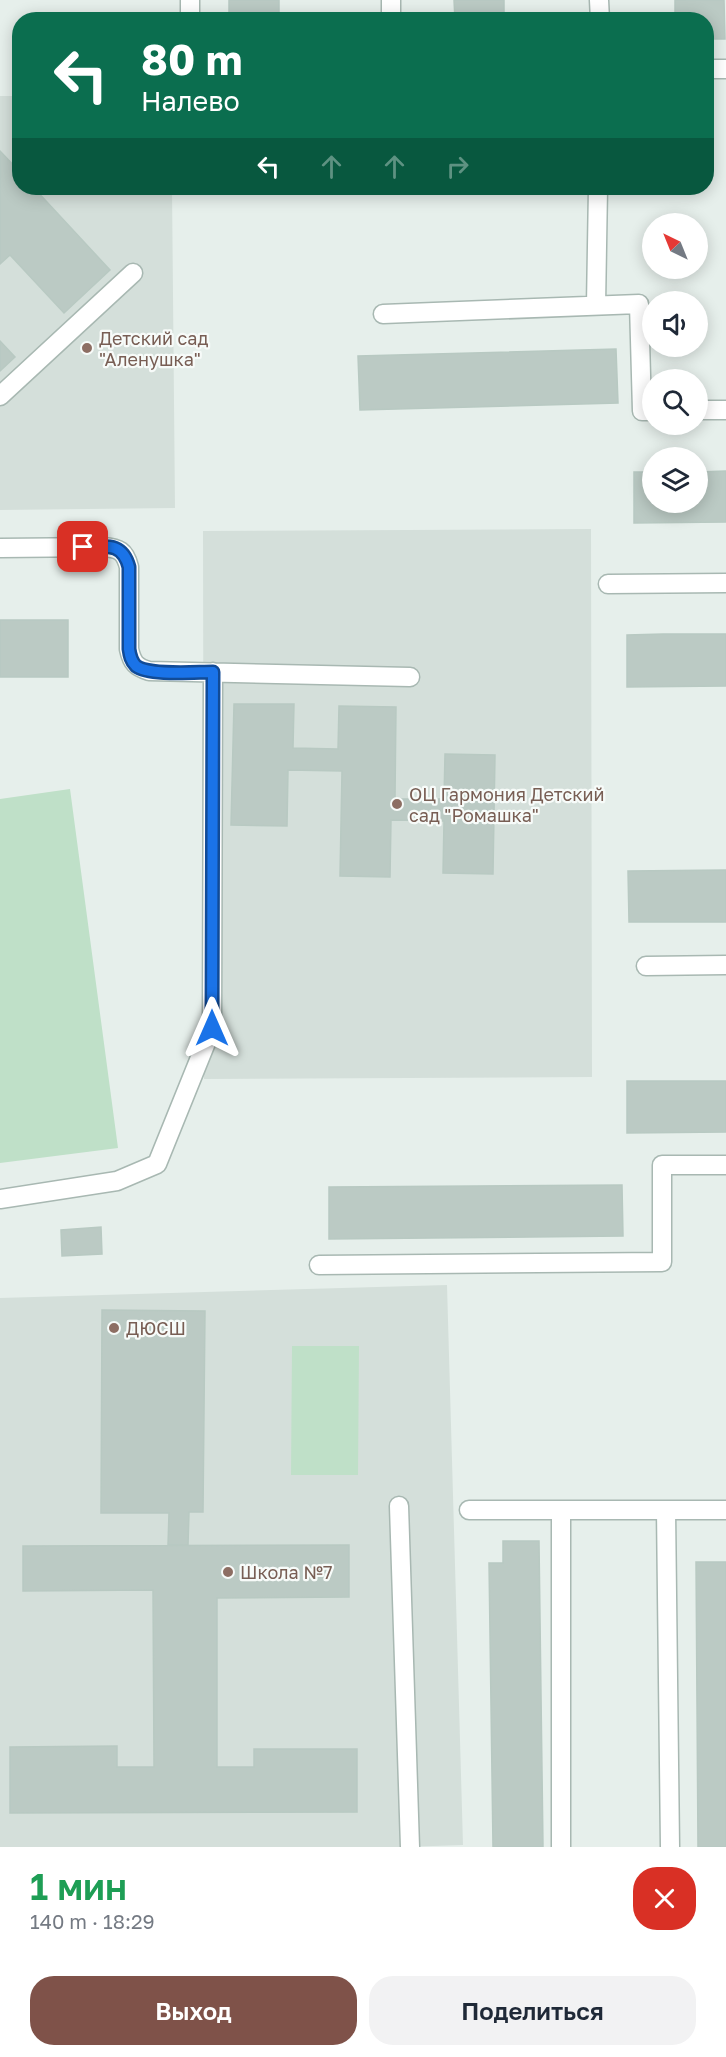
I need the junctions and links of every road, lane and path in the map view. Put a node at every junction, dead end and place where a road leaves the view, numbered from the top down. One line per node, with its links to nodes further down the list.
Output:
1 (598, 195): 3 (lane)
2 (133, 273): 5 (lane)
3 (596, 306): 4 (lane); 8 (lane)
4 (383, 314)
5 (0, 396)
6 (708, 410): 7 (lane)
7 (726, 410)
8 (642, 411)
9 (0, 548): 12 (lane)
10 (726, 583): 11 (lane)
11 (608, 584)
12 (213, 672): 13 (lane); 17 (lane)
13 (410, 677)
14 (726, 965): 15 (lane)
15 (646, 966)
16 (726, 1165): 18 (lane)
17 (0, 1199)
18 (319, 1264)
19 (399, 1506): 24 (lane)
20 (469, 1510): 21 (lane)
21 (561, 1510): 22 (lane); 25 (lane)
22 (666, 1510): 23 (lane); 26 (lane)
23 (726, 1510)
24 (410, 1847)
25 (561, 1847)
26 (670, 1847)

